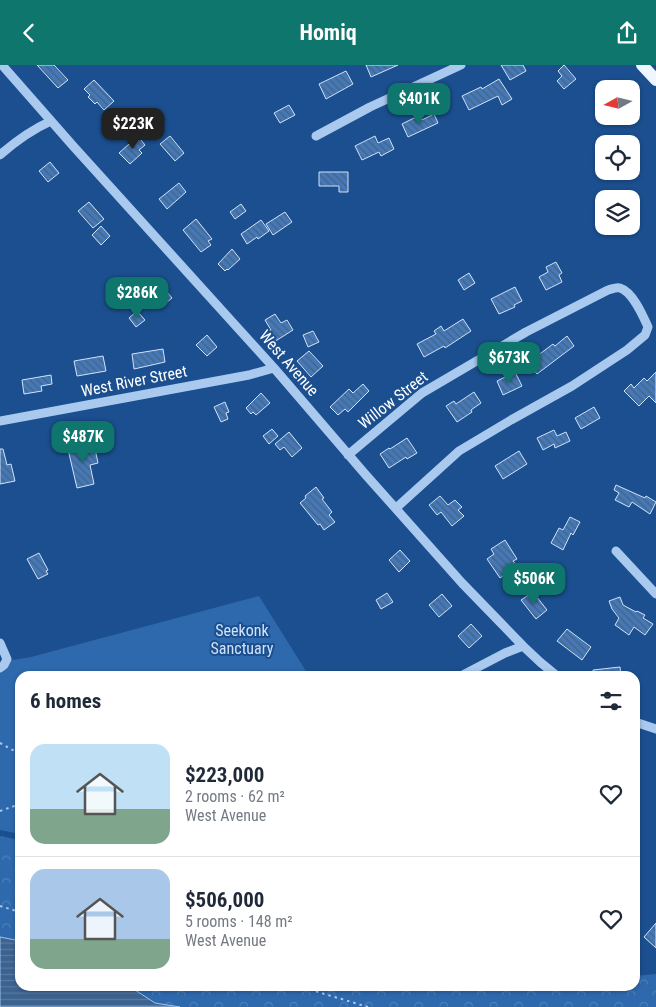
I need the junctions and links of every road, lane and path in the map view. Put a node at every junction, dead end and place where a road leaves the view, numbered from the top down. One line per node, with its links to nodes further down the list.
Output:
1 (2, 65): 5 (street, West Avenue)
2 (461, 65): 6 (street)
3 (642, 65): 4 (main road)
4 (656, 80)
5 (51, 121): 7 (street); 8 (street, West Avenue)
6 (316, 136)
7 (0, 155)
8 (274, 368): 9 (street, West River Street); 10 (street, West Avenue)
9 (0, 421)
10 (348, 455): 11 (street, West Avenue); 11 (street, Willow Street)
11 (396, 508): 15 (street, West Avenue)
12 (616, 551): 13 (street)
13 (656, 594)
14 (0, 643): 16 (street)
15 (523, 646): 17 (street); 18 (street, West Avenue)
16 (0, 667)
17 (471, 671)
18 (551, 671)
19 (640, 724): 20 (street)
20 (656, 729)
21 (0, 743): 22 (path)
22 (15, 751)
23 (15, 806): 24 (path)
24 (0, 811)
25 (0, 907): 26 (path)
26 (15, 911)
27 (316, 991): 28 (path)
28 (368, 1007)

